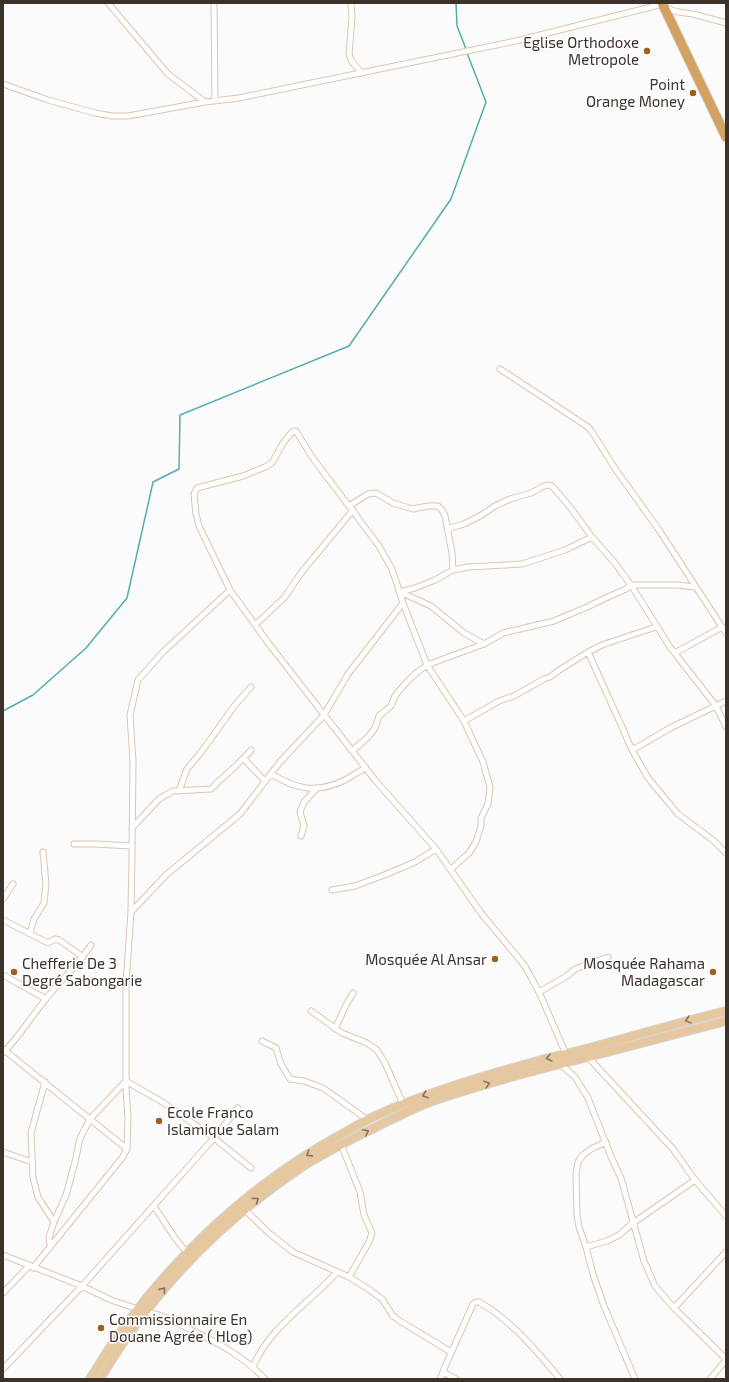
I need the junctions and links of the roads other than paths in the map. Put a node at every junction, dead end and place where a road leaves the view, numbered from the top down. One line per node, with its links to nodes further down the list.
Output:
1 (108, 3): 9 (street)
2 (214, 3): 8 (street)
3 (351, 3): 6 (street)
4 (663, 5): 5 (street); 6 (street); 10 (highway)
5 (726, 23)
6 (362, 73): 8 (street)
7 (3, 84): 9 (street)
8 (215, 101): 9 (street)
9 (206, 102)
10 (723, 122): 11 (highway)
11 (726, 137)
12 (500, 369): 19 (street)
13 (349, 506): 14 (street); 15 (street); 20 (street)
14 (353, 510): 21 (street); 23 (street)
15 (447, 529): 16 (street); 17 (street)
16 (592, 537): 17 (street); 18 (street)
17 (453, 570): 21 (street)
18 (631, 585): 19 (street); 24 (street); 27 (street)
19 (695, 587): 25 (street)
20 (230, 590): 23 (street); 46 (street)
21 (399, 592): 22 (street); 27 (street)
22 (403, 603): 30 (street); 34 (street)
23 (255, 625): 34 (street)
24 (656, 627): 28 (street); 29 (street)
25 (722, 627): 26 (street); 29 (street)
26 (726, 633)
27 (484, 644): 30 (street)
28 (588, 652): 35 (street); 37 (street)
29 (675, 653): 33 (street)
30 (427, 665): 35 (street); 39 (street)
31 (251, 687): 45 (street)
32 (726, 701): 33 (street)
33 (716, 706): 36 (street); 37 (street)
34 (324, 714): 39 (street); 42 (street)
35 (464, 721): 53 (street)
36 (726, 727)
37 (630, 748): 52 (street)
38 (251, 750): 40 (street)
39 (352, 751): 41 (street)
40 (244, 759): 43 (street); 45 (street)
41 (366, 768): 44 (street); 50 (street)
42 (271, 774): 43 (street); 44 (street)
43 (265, 781): 57 (street)
44 (317, 788): 47 (street)
45 (179, 791): 46 (street)
46 (132, 828): 49 (street)
47 (301, 836)
48 (74, 844): 49 (street)
49 (132, 846): 57 (street)
50 (436, 849): 53 (street); 55 (street)
51 (43, 852): 59 (street)
52 (726, 853)
53 (451, 869): 64 (street)
54 (13, 884): 56 (street)
55 (332, 890)
56 (3, 900)
57 (131, 912): 77 (street)
58 (3, 920): 59 (street)
59 (30, 934): 61 (street)
60 (91, 945): 61 (street)
61 (83, 957): 66 (street)
62 (608, 957): 64 (street)
63 (3, 975): 66 (street)
64 (539, 992): 74 (street)
65 (353, 993): 70 (street)
66 (46, 998): 73 (street)
67 (311, 1011): 70 (street)
68 (726, 1011): 72 (main road, one-way to 72)
69 (726, 1021): 75 (main road)
70 (335, 1029): 79 (street)
71 (262, 1041): 82 (street)
72 (582, 1050): 74 (main road); 75 (street)
73 (4, 1051): 78 (street)
74 (566, 1054): 79 (main road, one-way to 79)
75 (588, 1057): 76 (main road); 90 (street)
76 (560, 1064): 84 (street); 85 (main road, one-way to 76)
77 (126, 1081): 81 (street); 83 (street); 86 (street)
78 (44, 1082): 81 (street); 88 (street)
79 (404, 1104): 82 (main road)
80 (238, 1108): 83 (street)
81 (90, 1119): 86 (street); 94 (street)
82 (368, 1120): 99 (main road, one-way to 99)
83 (214, 1138): 89 (street); 91 (street)
84 (606, 1142): 95 (street); 97 (street)
85 (341, 1144): 92 (main road, one-way to 85); 103 (street)
86 (127, 1149): 96 (street)
87 (3, 1152): 88 (street)
88 (32, 1162): 94 (street)
89 (251, 1168)
90 (695, 1180): 93 (street); 95 (street)
91 (154, 1206): 99 (street); 104 (street)
92 (244, 1209): 102 (street); 107 (main road, one-way to 92)
93 (726, 1216)
94 (54, 1222): 96 (street)
95 (633, 1223): 97 (street); 106 (street)
96 (50, 1245): 101 (street)
97 (586, 1247): 119 (street)
98 (726, 1252): 106 (street)
99 (187, 1253): 107 (main road)
100 (3, 1255): 101 (street)
101 (31, 1267): 104 (street); 105 (street)
102 (337, 1272): 103 (street); 110 (street)
103 (348, 1277): 108 (street)
104 (82, 1286): 107 (street); 111 (street)
105 (3, 1293)
106 (674, 1308): 109 (street)
107 (142, 1310): 110 (street); 113 (main road); 114 (main road)
108 (450, 1352): 112 (street); 118 (street)
109 (726, 1360): 120 (street)
110 (253, 1366): 115 (street)
111 (3, 1369)
112 (443, 1372): 116 (street); 117 (street)
113 (90, 1379)
114 (100, 1379)
115 (265, 1379)
116 (440, 1379)
117 (456, 1379)
118 (560, 1379)
119 (636, 1379)
120 (710, 1379)

